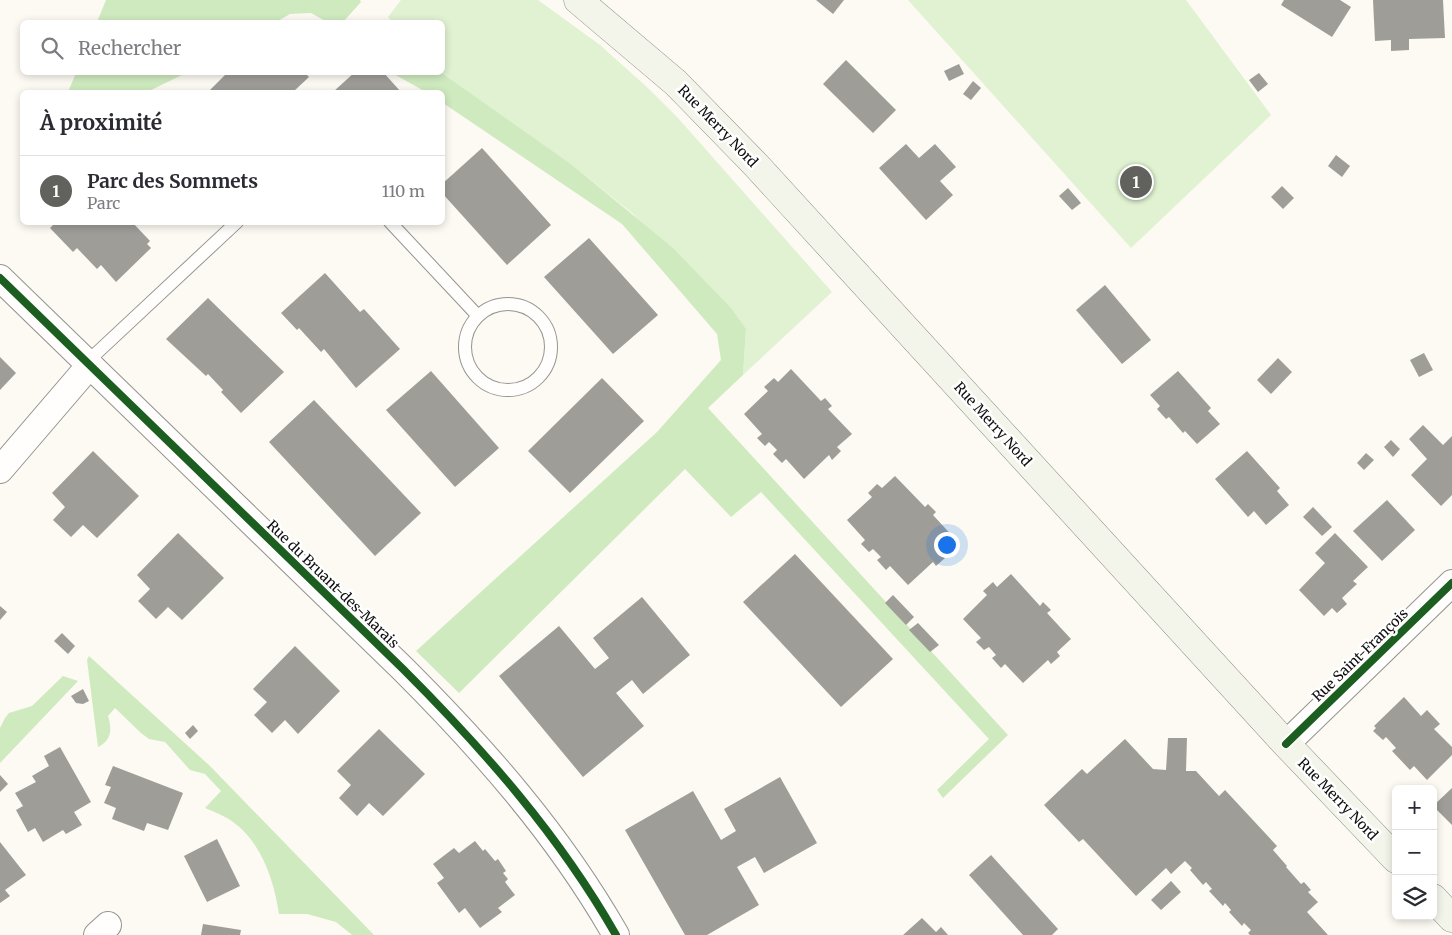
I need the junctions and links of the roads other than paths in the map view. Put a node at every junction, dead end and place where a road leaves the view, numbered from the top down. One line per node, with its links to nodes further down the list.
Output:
1 (579, 0): 9 (main road, Rue Merry Nord)
2 (234, 225): 6 (lane)
3 (393, 225): 5 (lane)
4 (0, 278): 6 (street, Rue du Bruant-des-Marais)
5 (478, 316): 5 (lane)
6 (88, 364): 7 (street); 13 (street, Rue du Bruant-des-Marais)
7 (0, 470)
8 (1452, 583): 9 (street, Rue Saint-François)
9 (1286, 744): 10 (main road, Rue Merry Nord)
10 (1392, 855)
11 (1437, 902): 12 (main road)
12 (1452, 918)
13 (616, 935)

